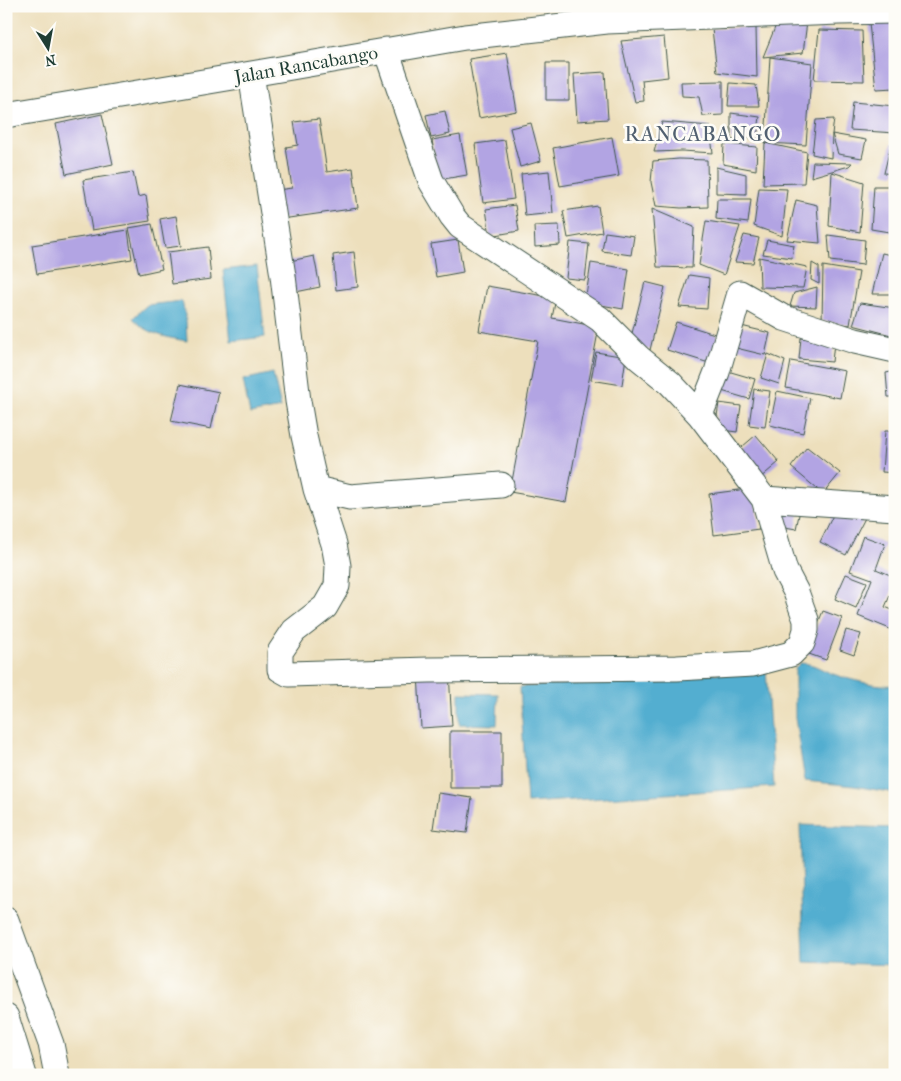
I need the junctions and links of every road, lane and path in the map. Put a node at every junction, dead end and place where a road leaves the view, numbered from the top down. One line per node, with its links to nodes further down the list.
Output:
1 (895, 11): 2 (street, Jalan Rancabango)
2 (605, 14): 3 (street, Jalan Rancabango)
3 (386, 50): 4 (street, Jalan Rancabango); 7 (street)
4 (251, 74): 5 (street, Jalan Rancabango); 9 (street)
5 (6, 115)
6 (895, 350): 7 (street)
7 (700, 415): 10 (street)
8 (501, 485): 9 (street)
9 (316, 488): 10 (street)
10 (764, 499): 11 (street)
11 (895, 508)
12 (6, 920): 15 (street)
13 (6, 1017): 14 (street)
14 (24, 1075)
15 (57, 1075)

